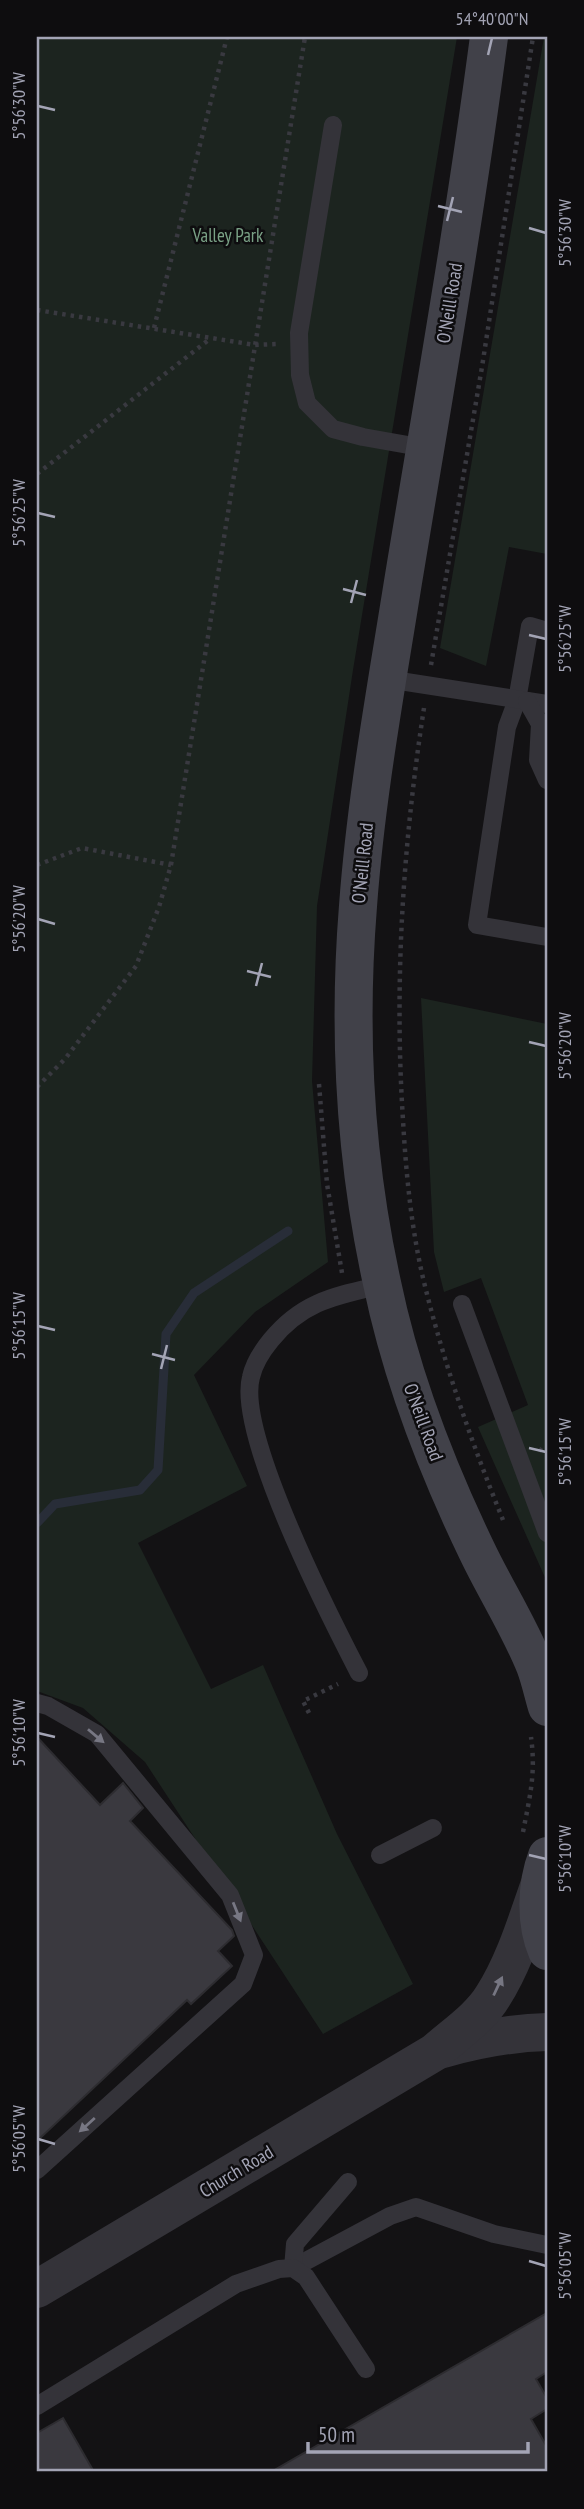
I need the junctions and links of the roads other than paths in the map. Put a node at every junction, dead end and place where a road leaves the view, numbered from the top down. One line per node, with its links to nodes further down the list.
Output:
1 (489, 37): 3 (main road, O'Neill Road)
2 (333, 125): 3 (lane)
3 (425, 448): 5 (main road, O'Neill Road)
4 (547, 631): 6 (lane)
5 (387, 678): 6 (lane); 10 (main road, O'Neill Road)
6 (522, 700): 7 (lane); 8 (lane); 9 (lane)
7 (547, 705)
8 (547, 780)
9 (547, 937)
10 (382, 1285): 13 (lane); 14 (main road, O'Neill Road)
11 (462, 1304): 12 (lane)
12 (547, 1533)
13 (359, 1673)
14 (541, 1673): 16 (main road, O'Neill Road)
15 (37, 1703): 23 (lane, one-way to 23)
16 (547, 1707)
17 (433, 1828): 18 (lane)
18 (380, 1855)
19 (545, 1861): 20 (main road); 22 (street, Church Road, one-way to 19)
20 (547, 1951)
21 (547, 2032): 22 (street, Church Road)
22 (435, 2052): 27 (street, Church Road)
23 (37, 2170)
24 (348, 2182): 26 (lane)
25 (547, 2245): 26 (lane)
26 (293, 2268): 28 (lane); 29 (lane)
27 (37, 2289)
28 (366, 2369)
29 (37, 2406)

